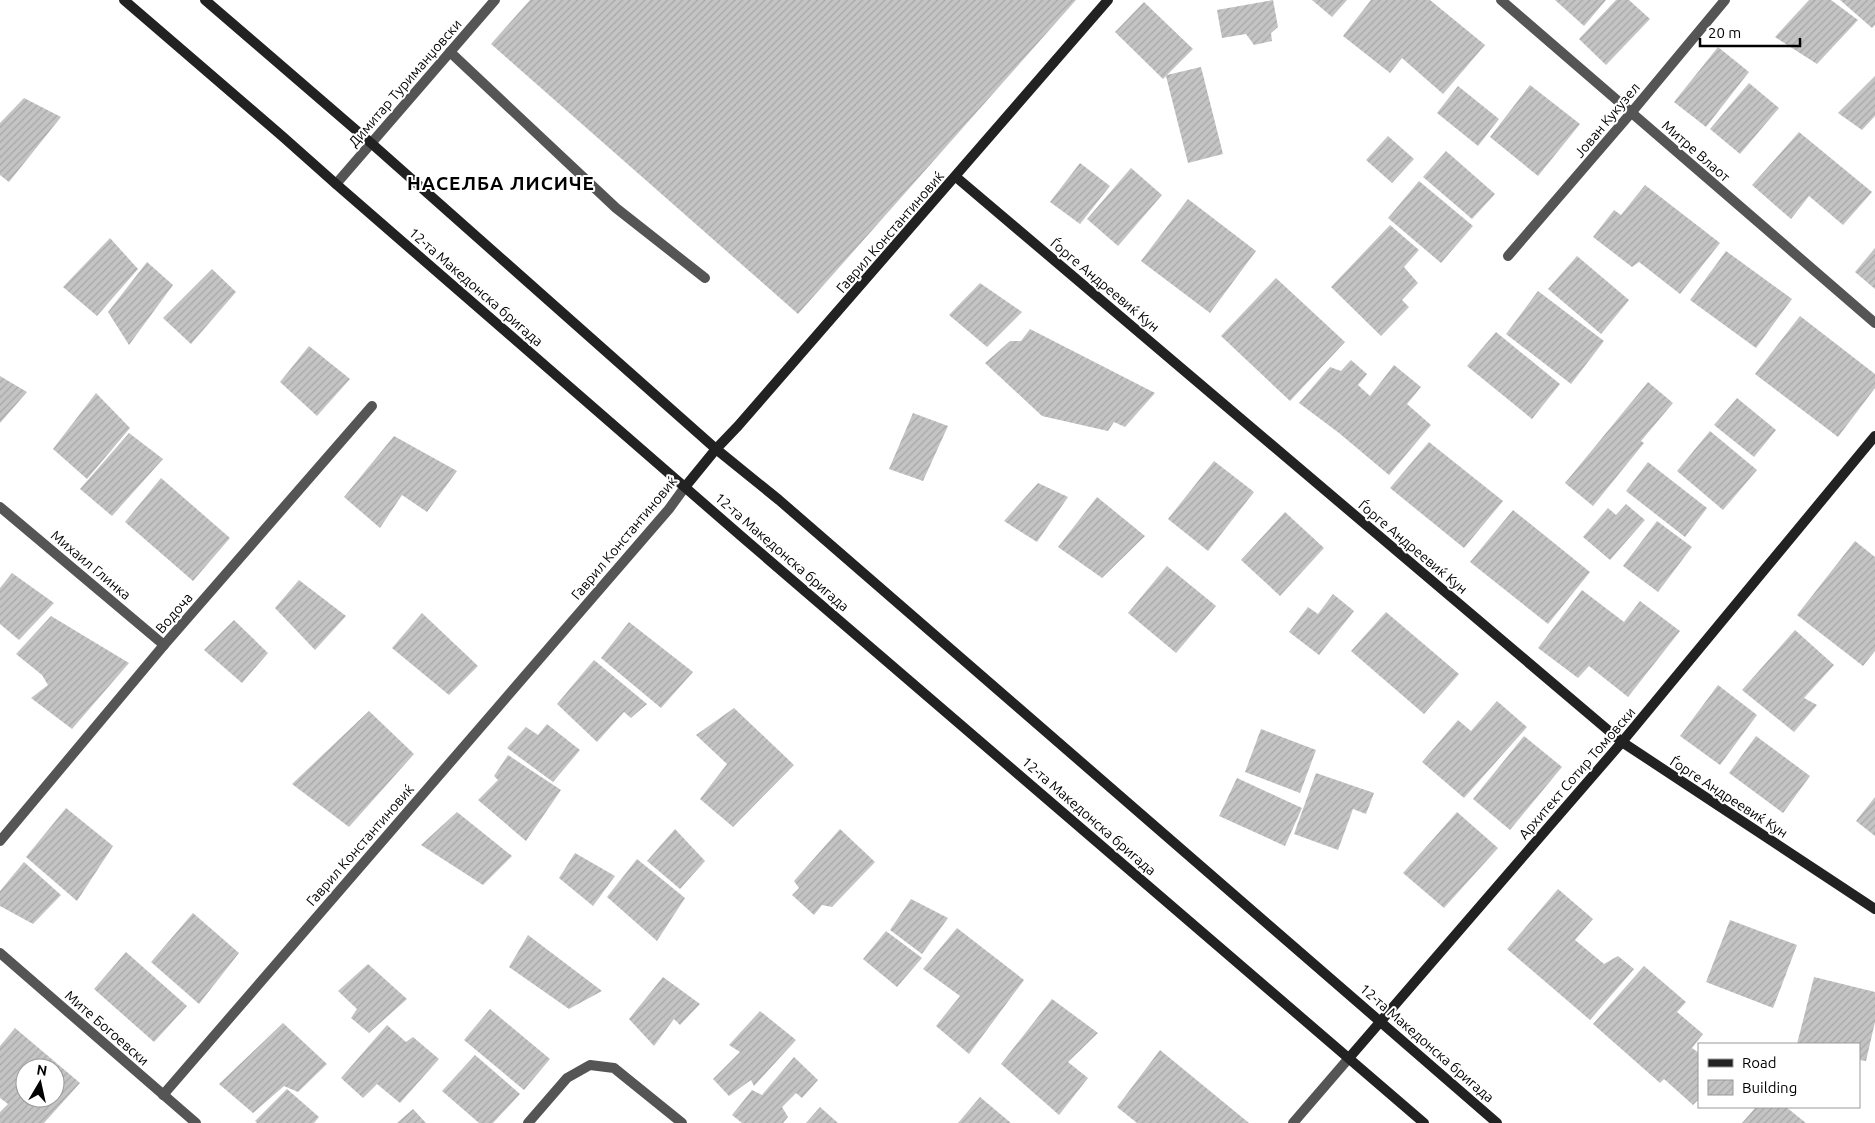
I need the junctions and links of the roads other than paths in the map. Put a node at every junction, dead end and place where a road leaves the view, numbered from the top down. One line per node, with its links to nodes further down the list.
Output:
1 (124, 0): 11 (street, 12-та Македонска бригада)
2 (206, 0): 9 (street, 12-та Македонска бригада)
3 (495, 0): 7 (street, Димитар Туриманџовски)
4 (1108, 0): 10 (street, Гаврил Константиновиќ)
5 (1501, 0): 8 (street, Митре Влаот)
6 (1725, 0): 8 (street, Јован Кукузел)
7 (450, 52): 9 (street, Димитар Туриманџовски); 13 (street)
8 (1631, 113): 12 (street, Јован Кукузел); 14 (street, Митре Влаот)
9 (371, 144): 11 (street, Димитар Туриманџовски); 17 (street, 12-та Македонска бригада)
10 (956, 177): 17 (street, Гаврил Константиновиќ); 21 (street, Ѓорге Андреевиќ Кун)
11 (336, 184): 18 (street, 12-та Македонска бригада)
12 (1508, 256)
13 (705, 278)
14 (1875, 322)
15 (372, 406): 20 (street, Водоча)
16 (1875, 436): 21 (street, Архитект Сотир Томовски)
17 (716, 449): 18 (street, Гаврил Константиновиќ); 25 (street, 12-та Македонска бригада)
18 (685, 487): 26 (street, 12-та Македонска бригада); 27 (street, Гаврил Константиновиќ)
19 (0, 507): 20 (street, Михаил Глинка)
20 (164, 645): 22 (street, Водоча)
21 (1622, 742): 23 (street, Ѓорге Андреевиќ Кун); 25 (street, Архитект Сотир Томовски)
22 (0, 841)
23 (1875, 909)
24 (0, 953): 27 (street, Мите Богоевски)
25 (1381, 1021): 26 (street, Архитект Сотир Томовски); 33 (street, 12-та Македонска бригада)
26 (1349, 1058): 31 (street, Архитект Сотир Томовски); 32 (street, 12-та Македонска бригада)
27 (162, 1095): 28 (street, Мите Богоевски)
28 (196, 1123)
29 (528, 1123): 30 (street)
30 (682, 1123)
31 (1293, 1123)
32 (1424, 1123)
33 (1497, 1123)

